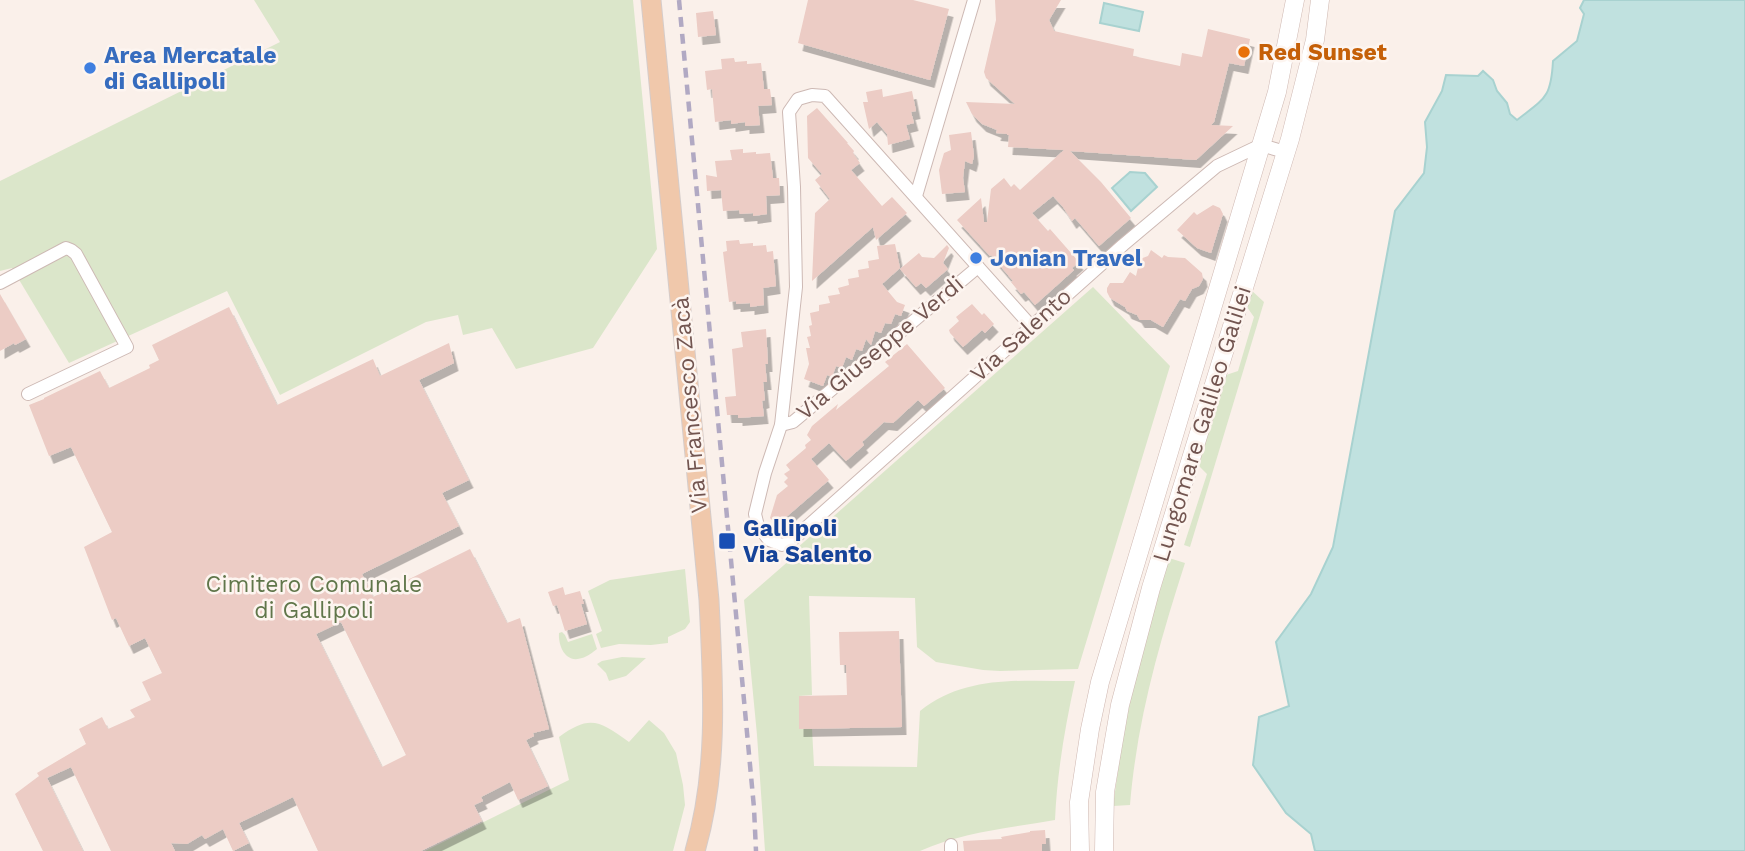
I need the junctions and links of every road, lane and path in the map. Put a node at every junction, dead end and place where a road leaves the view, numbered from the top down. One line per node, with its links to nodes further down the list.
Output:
1 (651, 0): 13 (main road, Via Francesco Zacà)
2 (1295, 0): 5 (main road, Lungomare Galileo Galilei)
3 (1320, 0): 6 (main road, Lungomare Galileo Galilei)
4 (971, 1): 7 (street)
5 (1261, 145): 6 (street); 10 (street, Via Salento); 14 (main road, Lungomare Galileo Galilei)
6 (1285, 152): 15 (main road, Lungomare Galileo Galilei)
7 (916, 196): 8 (street); 12 (street)
8 (978, 267): 10 (street); 12 (street, Via Giuseppe Verdi)
9 (0, 283): 11 (street)
10 (1031, 326): 12 (street, Via Salento)
11 (28, 394)
12 (780, 425)
13 (695, 851)
14 (1080, 851)
15 (1104, 851)

